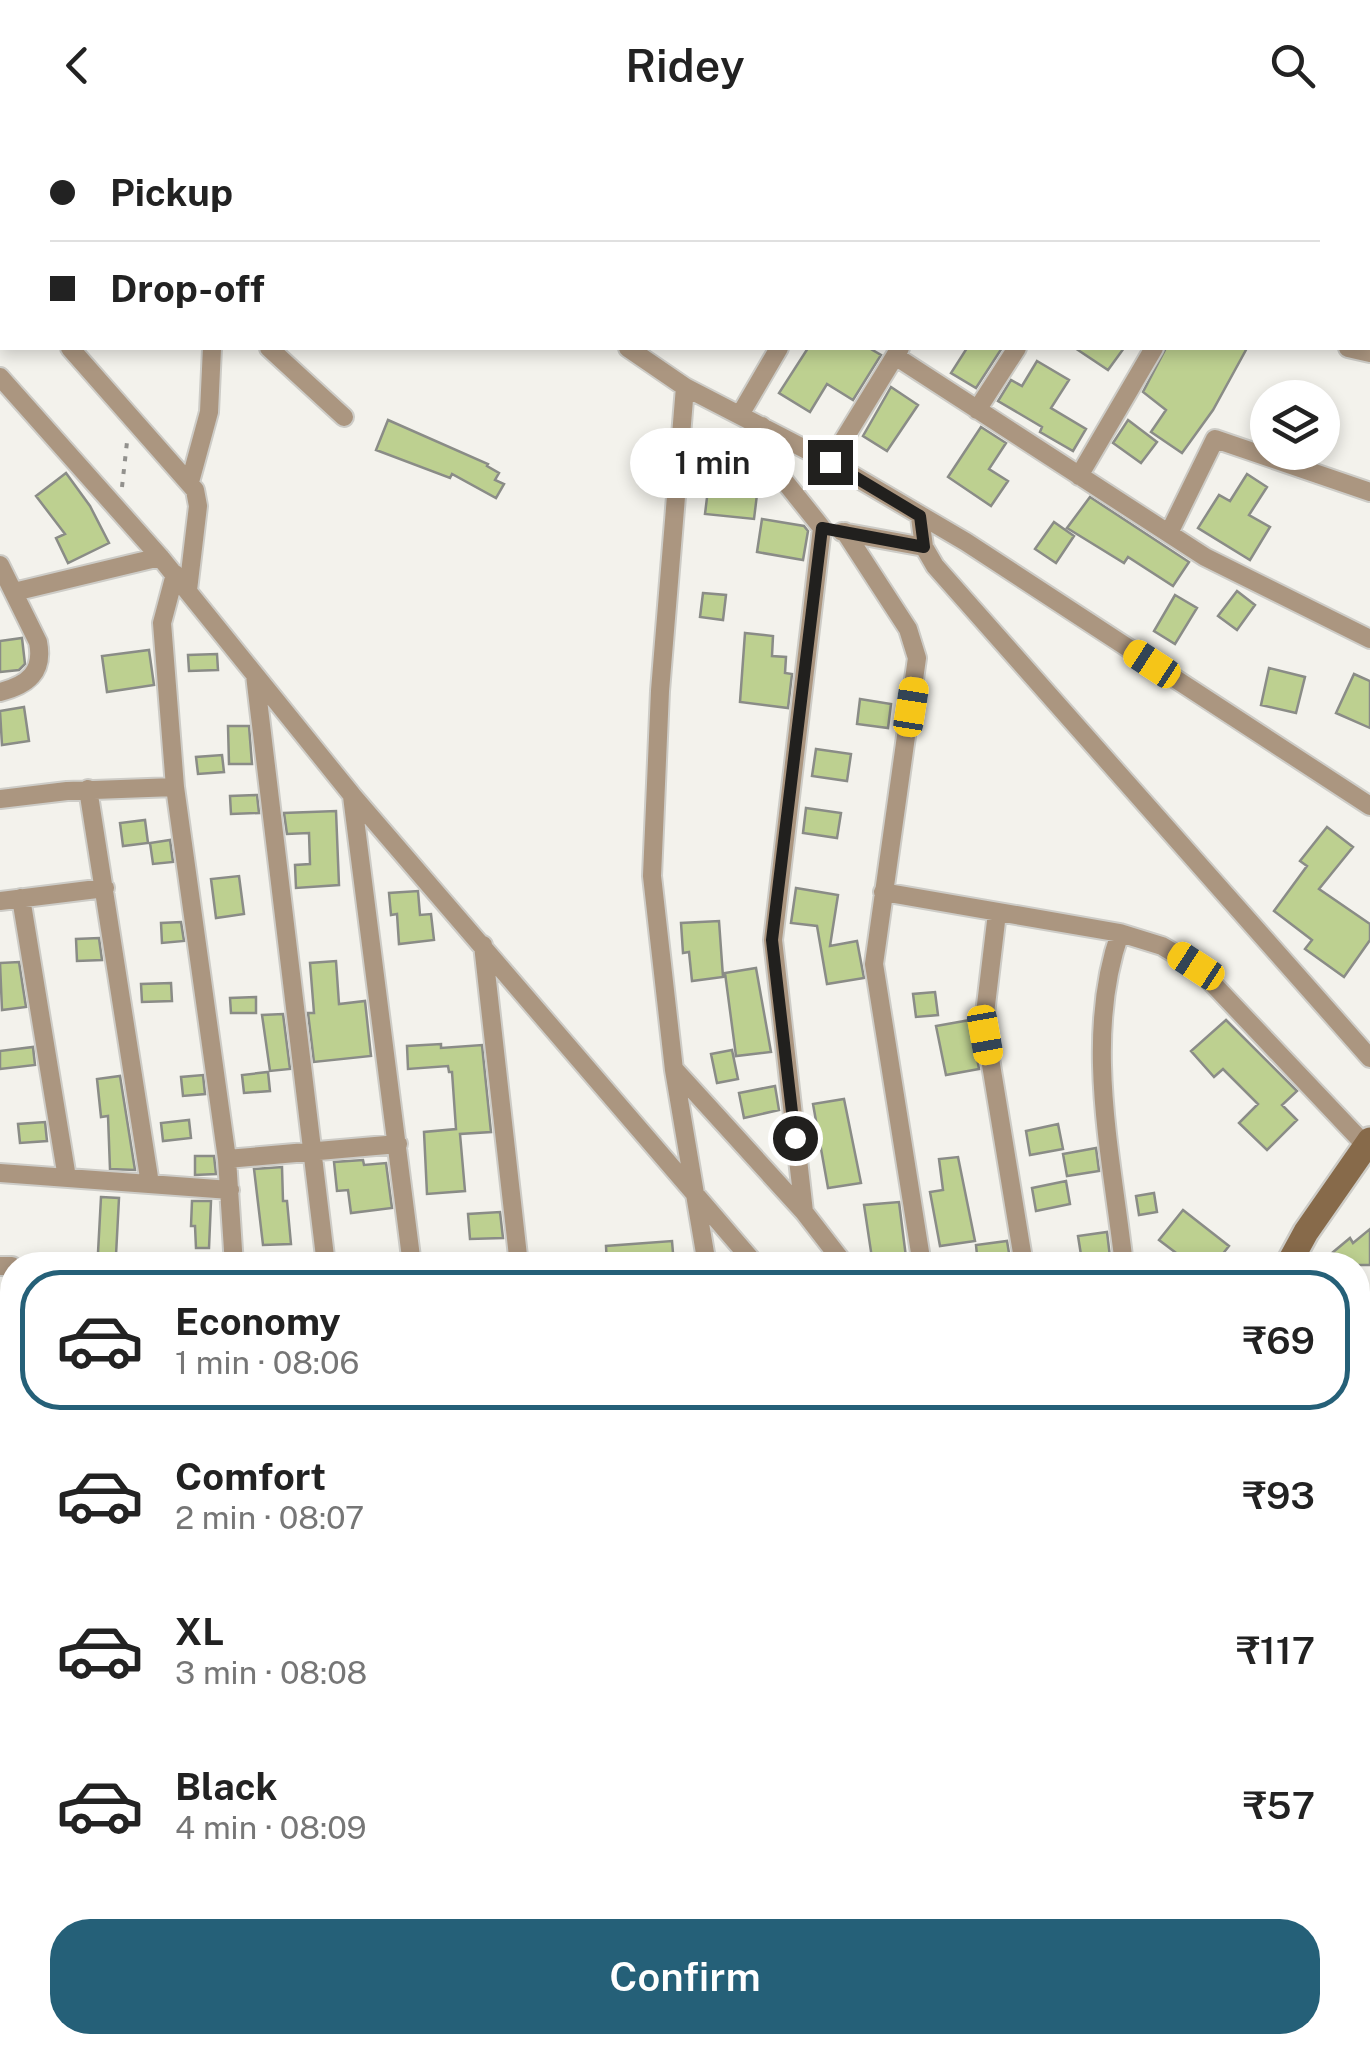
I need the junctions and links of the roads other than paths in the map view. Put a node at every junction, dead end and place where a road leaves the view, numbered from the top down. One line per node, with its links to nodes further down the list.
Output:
1 (72, 350): 17 (street)
2 (212, 350): 17 (street)
3 (271, 350): 13 (street)
4 (778, 350): 12 (street)
5 (1017, 350): 11 (street)
6 (1153, 350): 16 (street)
7 (898, 352): 11 (street); 15 (street)
8 (653, 355): 10 (street)
9 (0, 377): 24 (street)
10 (685, 387): 12 (street); 45 (street)
11 (977, 410): 16 (street)
12 (741, 413): 14 (street)
13 (344, 417)
14 (762, 426): 15 (street); 20 (street)
15 (830, 462): 19 (street)
16 (1079, 476): 22 (street)
17 (190, 482): 28 (street)
18 (1370, 492): 22 (street)
19 (920, 516): 23 (street); 36 (street)
20 (822, 528): 21 (street); 55 (street)
21 (845, 532): 23 (street); 38 (street)
22 (1168, 533): 29 (street)
23 (924, 547): 44 (street)
24 (160, 557): 26 (street); 27 (street)
25 (0, 565): 27 (street)
26 (175, 574): 28 (street); 32 (street)
27 (8, 590): 31 (street)
28 (188, 590): 30 (street)
29 (1370, 639)
30 (255, 675): 34 (street); 48 (street)
31 (0, 692)
32 (175, 787): 33 (street); 49 (street)
33 (88, 789): 35 (street); 37 (street)
34 (352, 795): 43 (street); 46 (street)
35 (0, 799)
36 (1370, 806)
37 (105, 888): 39 (street); 52 (street)
38 (883, 892): 41 (street); 63 (street)
39 (22, 898): 40 (street); 51 (street)
40 (0, 900)
41 (997, 913): 42 (street); 64 (street)
42 (1120, 933): 47 (street); 65 (street)
43 (484, 945): 54 (street); 59 (street)
44 (1370, 1058)
45 (674, 1070): 54 (street); 55 (street)
46 (398, 1144): 48 (street); 58 (street)
47 (1369, 1145): 66 (main road)
48 (312, 1150): 49 (street); 57 (street)
49 (227, 1158): 53 (street)
50 (0, 1173): 51 (street)
51 (67, 1178): 52 (street)
52 (150, 1184): 53 (street)
53 (230, 1190): 56 (street)
54 (694, 1191): 60 (street); 61 (street)
55 (804, 1212): 62 (street)
56 (233, 1252)
57 (324, 1252)
58 (410, 1252)
59 (518, 1252)
60 (705, 1252)
61 (745, 1252)
62 (835, 1252)
63 (920, 1252)
64 (1022, 1252)
65 (1123, 1252)
66 (1295, 1252)

